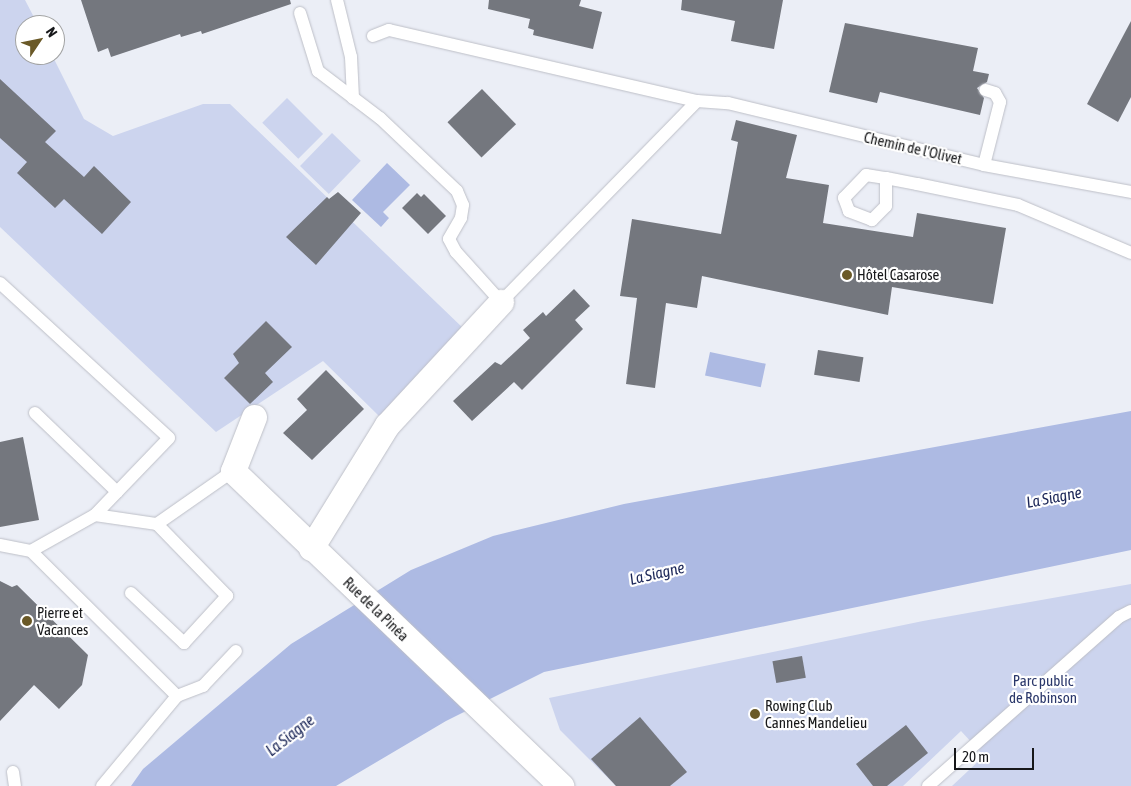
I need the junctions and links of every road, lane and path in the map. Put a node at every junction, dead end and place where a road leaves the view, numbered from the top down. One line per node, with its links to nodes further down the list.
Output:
1 (337, 0): 5 (lane)
2 (300, 13): 5 (lane)
3 (373, 36): 6 (lane, Chemin de l'Olivet)
4 (986, 90): 7 (lane)
5 (353, 98): 12 (lane)
6 (697, 101): 7 (lane, Chemin de l'Olivet); 12 (lane)
7 (984, 165): 9 (lane, Chemin de l'Olivet)
8 (886, 178): 10 (lane)
9 (1131, 192)
10 (1131, 253)
11 (0, 283): 16 (lane)
12 (501, 302): 20 (street)
13 (35, 413): 16 (lane)
14 (254, 417): 15 (street)
15 (233, 471): 18 (lane); 20 (street, Rue de la Pinéa)
16 (117, 492): 17 (lane)
17 (94, 515): 18 (lane); 21 (lane)
18 (157, 524): 22 (lane)
19 (0, 546): 21 (lane)
20 (311, 548): 29 (street, Rue de la Pinéa)
21 (31, 551): 25 (lane)
22 (131, 593)
23 (1131, 611): 30 (lane)
24 (236, 652): 25 (lane)
25 (176, 696): 28 (lane)
26 (14, 772): 27 (lane)
27 (15, 786)
28 (102, 786)
29 (562, 786)
30 (928, 786)

